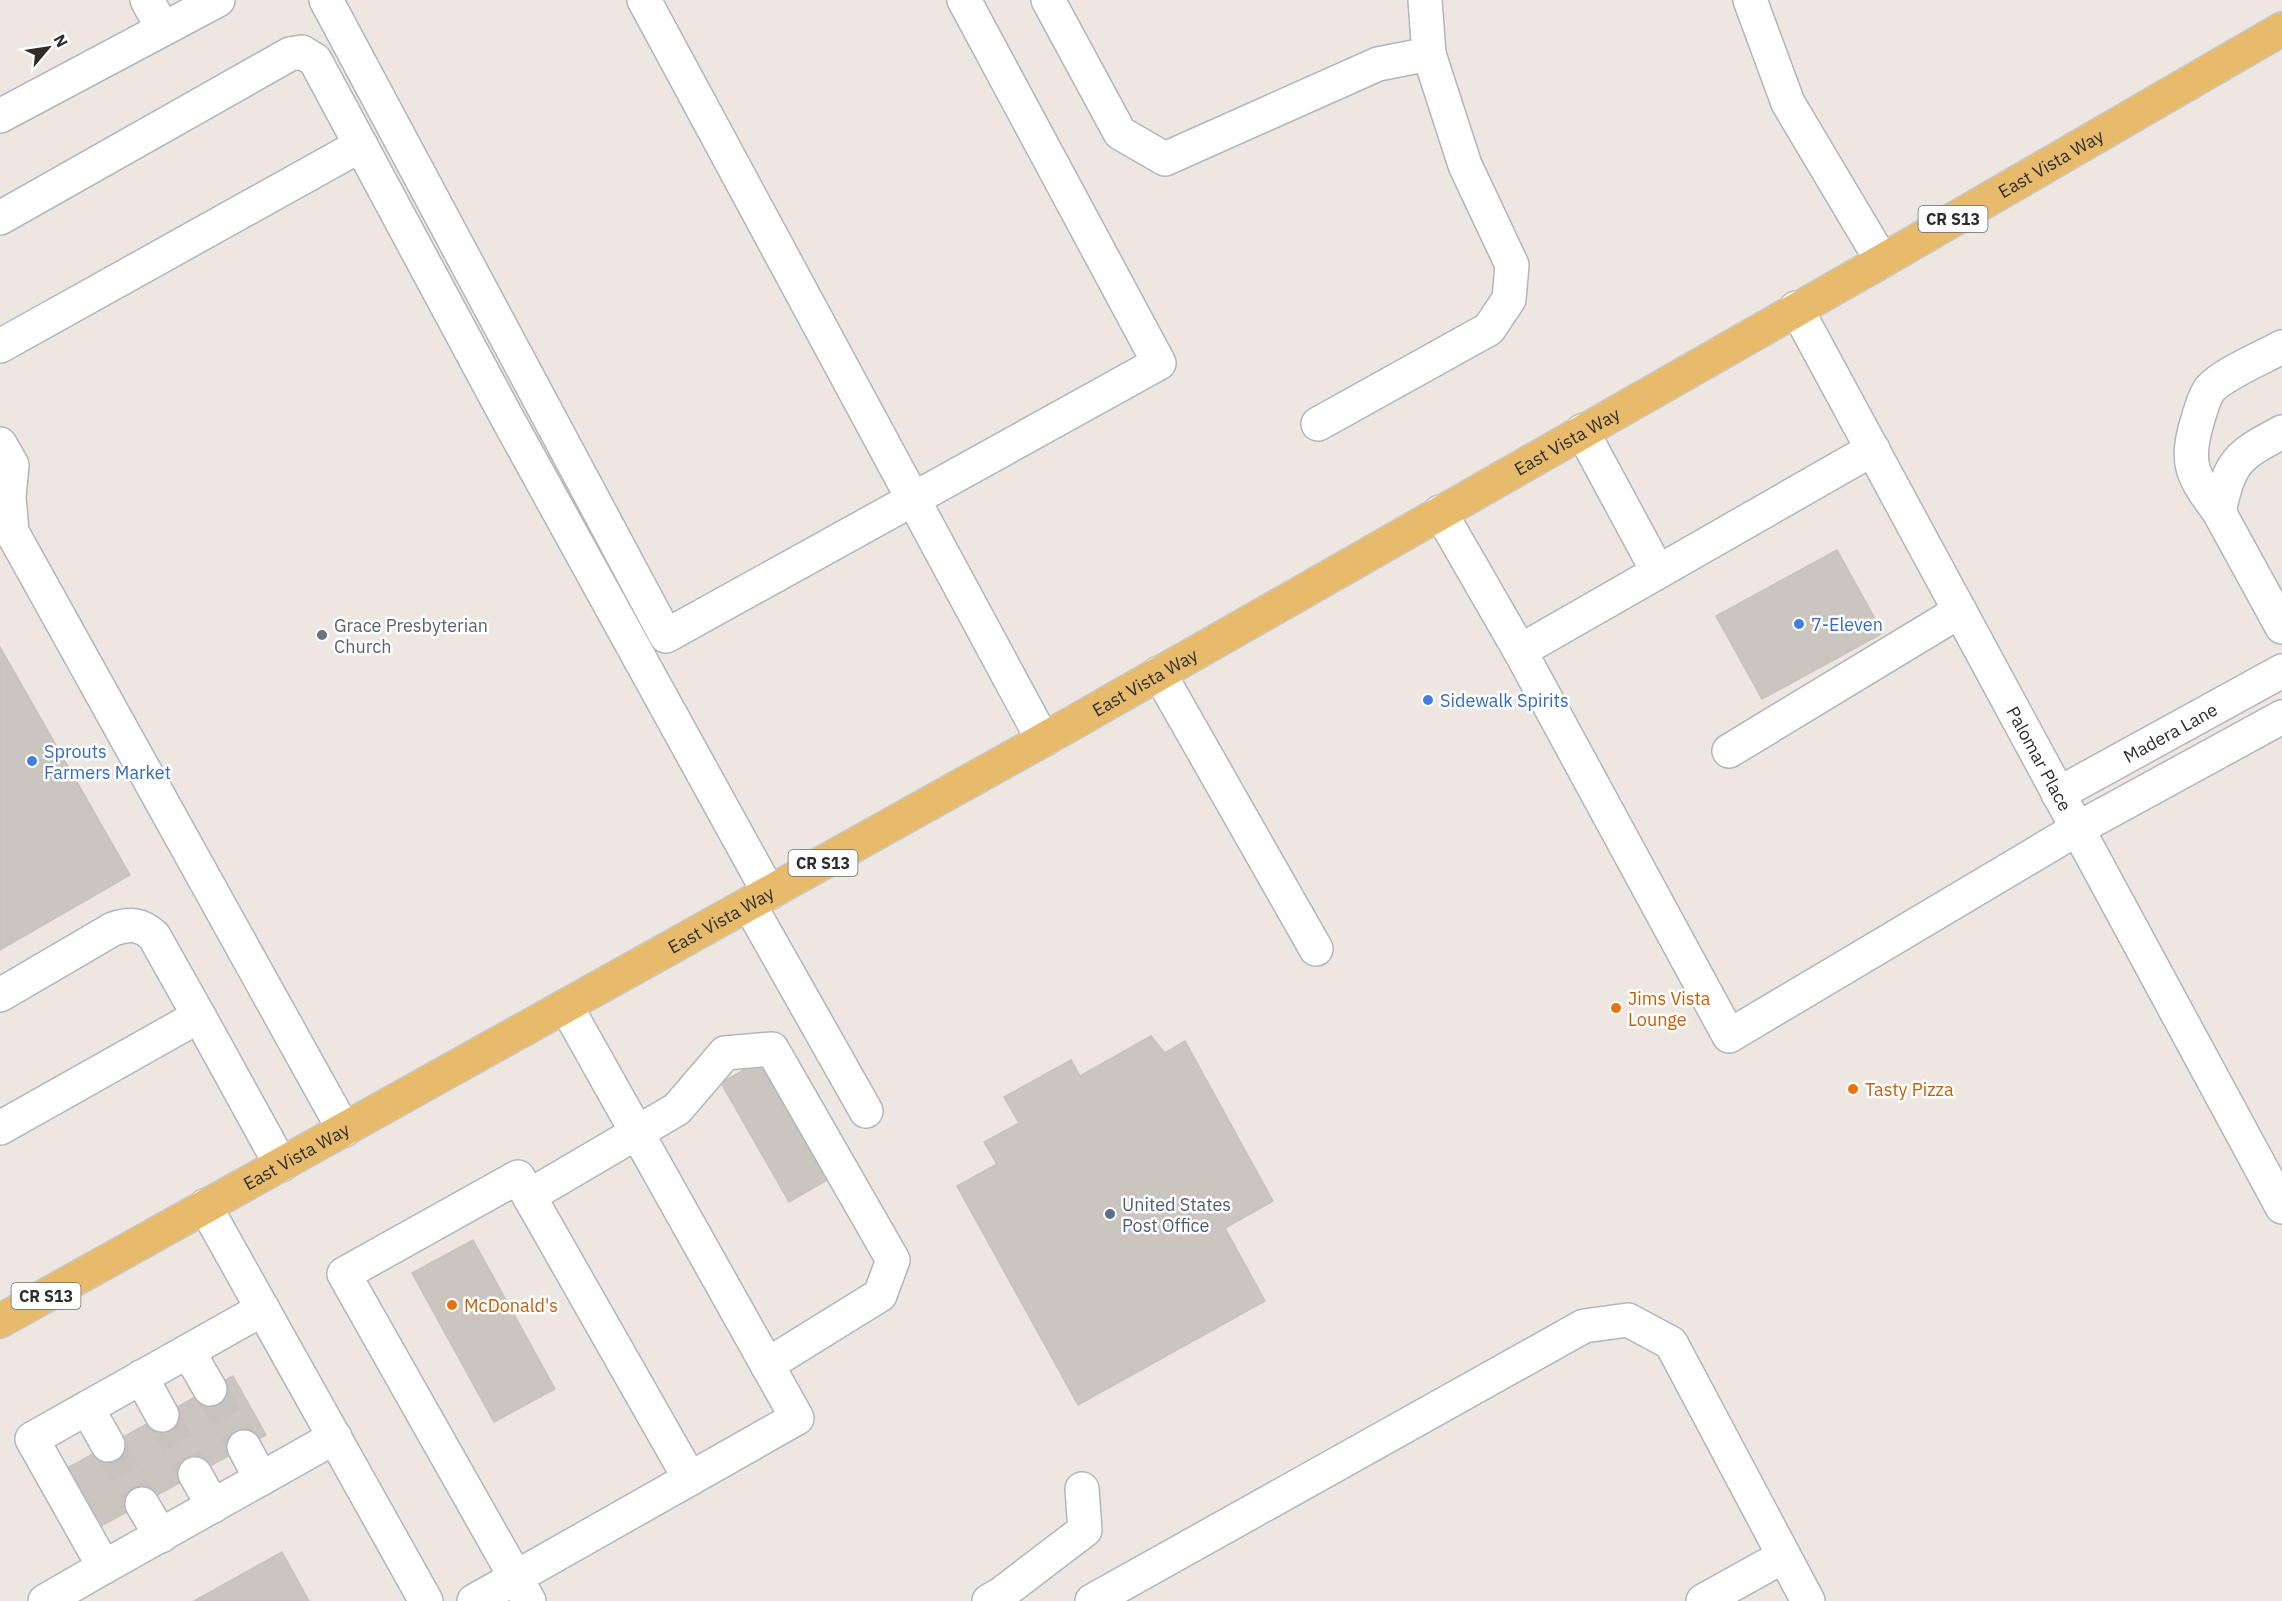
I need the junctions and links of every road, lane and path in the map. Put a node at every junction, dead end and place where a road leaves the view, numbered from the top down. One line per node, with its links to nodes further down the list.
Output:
1 (147, 0): 9 (street)
2 (218, 0): 9 (street)
3 (326, 0): 24 (street)
4 (644, 0): 24 (street)
5 (964, 0): 24 (street)
6 (1048, 0): 11 (street)
7 (1425, 0): 11 (street)
8 (1750, 0): 15 (street)
9 (163, 29): 12 (street)
10 (2282, 29): 15 (main road, East Vista Way / CR S13)
11 (1429, 54): 19 (street)
12 (0, 116)
13 (361, 145): 14 (street); 17 (street); 38 (street)
14 (0, 218)
15 (1882, 261): 16 (main road, East Vista Way / CR S13)
16 (1797, 308): 20 (main road, East Vista Way / CR S13); 23 (street, Palomar Place)
17 (0, 346)
18 (2282, 347): 26 (street)
19 (1318, 424)
20 (1582, 431): 25 (main road, East Vista Way / CR S13); 27 (street)
21 (2282, 432): 26 (street)
22 (0, 444): 45 (street)
23 (1873, 449): 27 (street); 28 (street, Palomar Place)
24 (913, 500): 34 (street)
25 (1440, 512): 30 (street); 32 (main road, East Vista Way / CR S13)
26 (2219, 512): 29 (street)
27 (1658, 572): 30 (street)
28 (1960, 611): 35 (street); 36 (street, Palomar Place)
29 (2282, 627)
30 (1520, 651): 37 (street)
31 (2282, 671): 36 (street, Madera Lane)
32 (1159, 673): 34 (main road, East Vista Way / CR S13); 39 (street)
33 (2282, 717): 37 (street)
34 (1043, 740): 38 (main road, East Vista Way / CR S13)
35 (1729, 751)
36 (2058, 794): 37 (street, Palomar Place)
37 (2077, 829): 50 (street, Palomar Place)
38 (759, 898): 41 (main road, East Vista Way / CR S13); 43 (street)
39 (1316, 949)
40 (0, 995): 42 (street)
41 (566, 1006): 45 (main road, East Vista Way / CR S13); 46 (street)
42 (199, 1016): 44 (street); 47 (street)
43 (866, 1112)
44 (0, 1128)
45 (344, 1130): 47 (main road, East Vista Way / CR S13)
46 (638, 1133): 48 (street); 54 (street); 54 (street)
47 (281, 1165): 49 (main road, East Vista Way / CR S13)
48 (529, 1196): 64 (street); 71 (street)
49 (205, 1206): 51 (street); 52 (main road, East Vista Way / CR S13)
50 (2282, 1207)
51 (263, 1308): 53 (street); 59 (street)
52 (0, 1322)
53 (188, 1351): 55 (street); 56 (street)
54 (767, 1365): 64 (street)
55 (141, 1377): 57 (street); 58 (street)
56 (210, 1389)
57 (87, 1408): 60 (street); 70 (street)
58 (162, 1415)
59 (335, 1437): 63 (street); 73 (street)
60 (108, 1445)
61 (244, 1448): 63 (street)
62 (195, 1474): 67 (street)
63 (261, 1479): 67 (street)
64 (690, 1479): 71 (street)
65 (1082, 1489): 75 (street)
66 (142, 1504): 68 (street)
67 (213, 1506): 68 (street)
68 (161, 1536): 70 (street)
69 (1784, 1556): 76 (street); 77 (street); 78 (street)
70 (104, 1567): 72 (street)
71 (522, 1589): 74 (street)
72 (45, 1601)
73 (426, 1601)
74 (474, 1601)
75 (989, 1601)
76 (1092, 1601)
77 (1703, 1601)
78 (1808, 1601)

